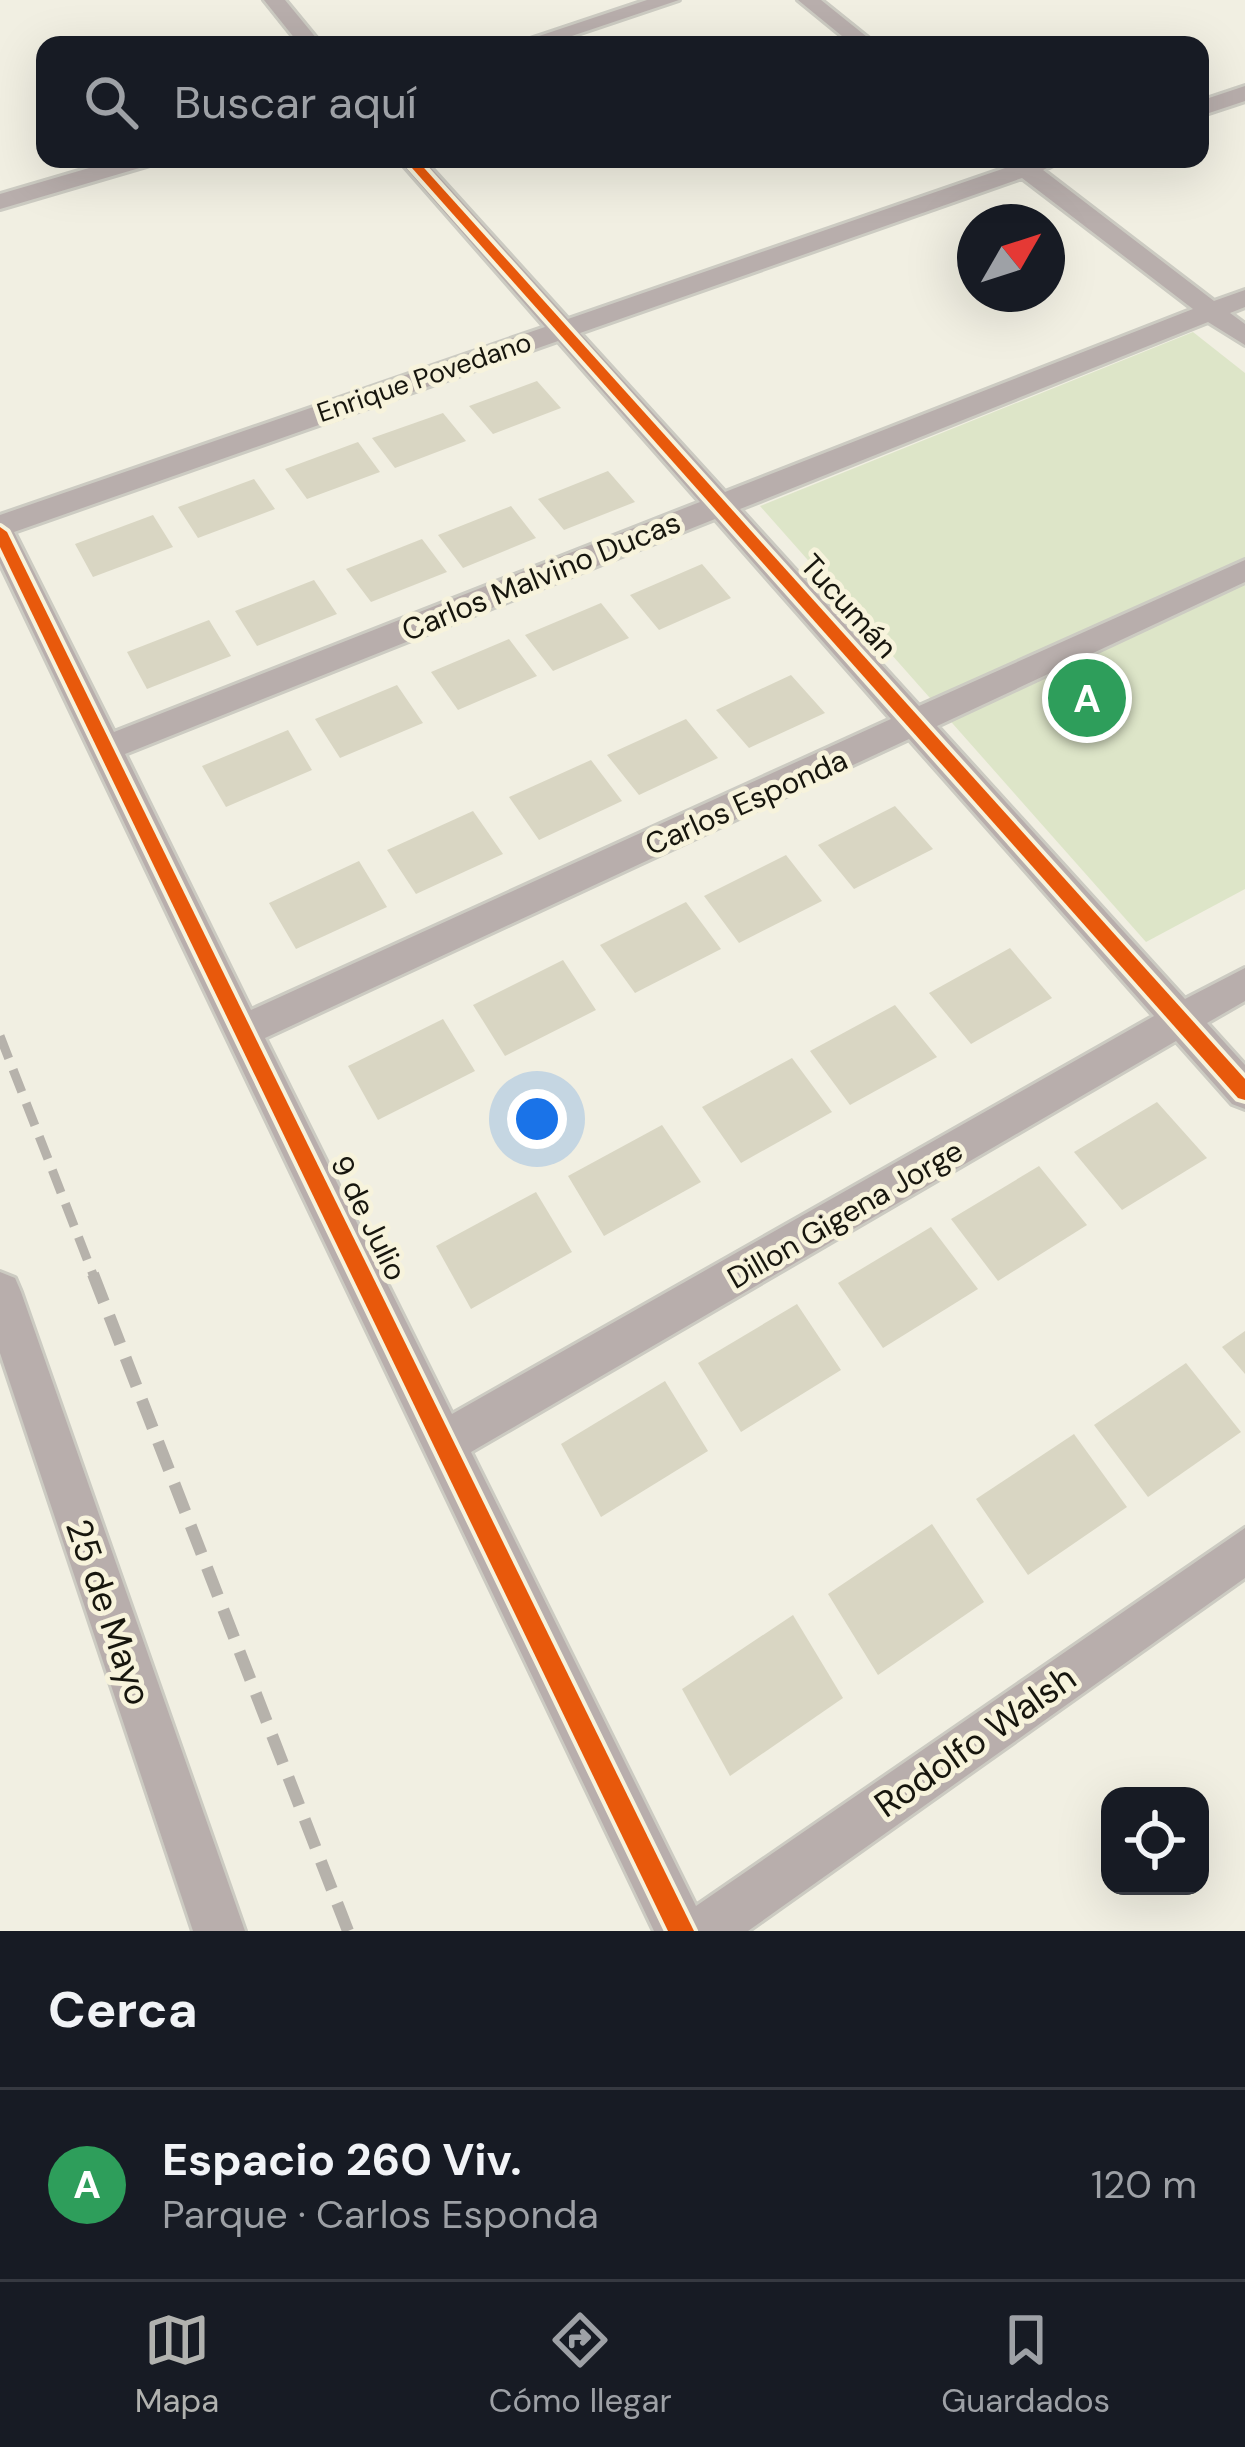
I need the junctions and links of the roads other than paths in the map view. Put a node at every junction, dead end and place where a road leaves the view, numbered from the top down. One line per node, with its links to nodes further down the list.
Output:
1 (274, 0): 4 (street)
2 (669, 0): 5 (street)
3 (808, 0): 6 (street)
4 (304, 36)
5 (552, 36)
6 (854, 36)
7 (1245, 93): 8 (street)
8 (1209, 106)
9 (115, 168): 13 (street)
10 (418, 168): 16 (street, Tucumán)
11 (1008, 168): 16 (street, Enrique Povedano)
12 (1024, 168): 15 (street)
13 (0, 202)
14 (1245, 298): 15 (street, Carlos Malvino Ducas)
15 (1211, 311): 17 (street); 18 (street, Carlos Malvino Ducas)
16 (564, 328): 18 (street, Tucumán); 19 (street, Enrique Povedano)
17 (1245, 337)
18 (718, 506): 21 (street, Tucumán); 22 (street, Carlos Malvino Ducas)
19 (0, 529): 22 (street, 9 de Julio)
20 (1245, 570): 21 (street, Carlos Esponda)
21 (915, 725): 24 (street, Tucumán); 25 (street, Carlos Esponda)
22 (106, 748): 25 (street, 9 de Julio)
23 (1245, 983): 24 (street, Dillon Gigena Jorge)
24 (1182, 1022): 26 (street, Tucumán); 28 (street, Dillon Gigena Jorge)
25 (245, 1030): 28 (street, 9 de Julio)
26 (1245, 1092)
27 (0, 1292): 30 (street, 25 de Mayo)
28 (444, 1443): 31 (street, 9 de Julio)
29 (1245, 1551): 32 (street, Rodolfo Walsh)
30 (219, 1931)
31 (681, 1931)
32 (704, 1931)

